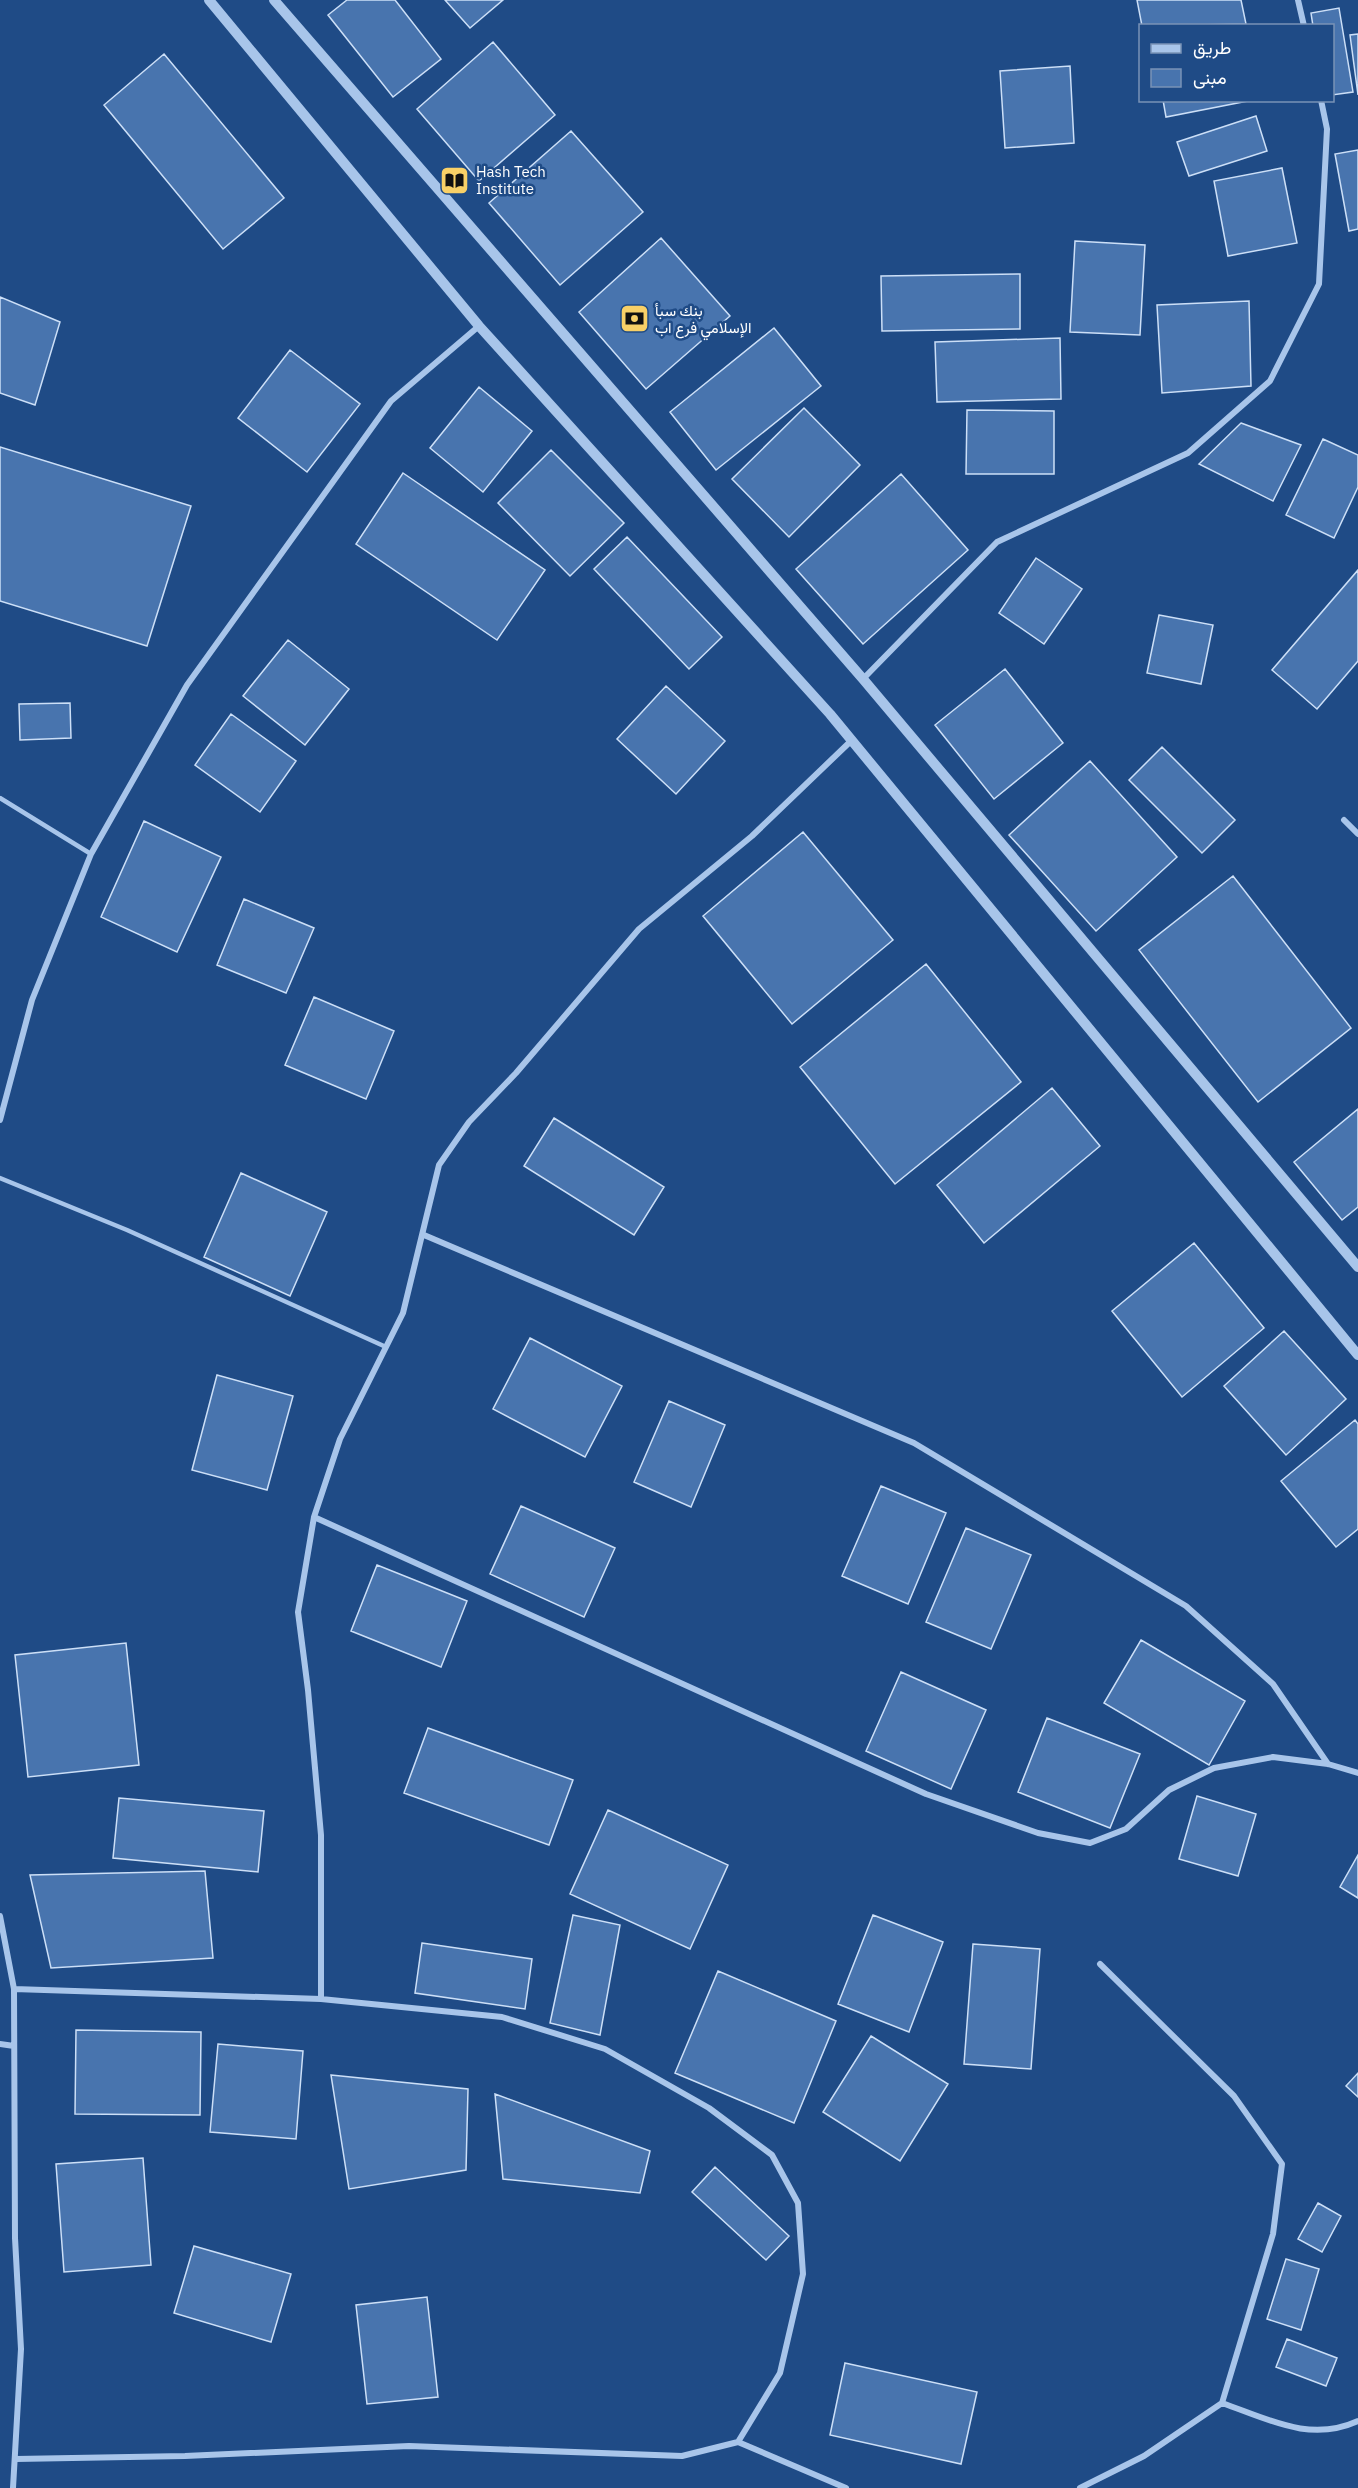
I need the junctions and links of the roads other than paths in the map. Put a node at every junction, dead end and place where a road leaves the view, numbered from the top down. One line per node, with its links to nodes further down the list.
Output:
1 (209, 0): 6 (street)
2 (274, 0): 7 (street)
3 (1298, 0): 4 (street)
4 (1304, 24)
5 (1321, 102): 7 (street)
6 (479, 326): 8 (street); 12 (street)
7 (862, 679): 16 (street)
8 (852, 740): 15 (street); 18 (street)
9 (0, 798): 12 (lane)
10 (1344, 820): 11 (street)
11 (1358, 834)
12 (91, 854): 13 (street)
13 (0, 1120)
14 (0, 1178): 17 (lane)
15 (424, 1235): 17 (street); 20 (street)
16 (1358, 1267)
17 (386, 1347): 19 (street)
18 (1358, 1354)
19 (314, 1517): 20 (street); 25 (street)
20 (1328, 1764): 21 (street)
21 (1358, 1773)
22 (0, 1916): 24 (street)
23 (1100, 1964): 28 (street)
24 (14, 1989): 25 (street); 27 (street)
25 (321, 1998): 30 (street)
26 (0, 2044): 27 (street)
27 (14, 2046): 31 (street)
28 (1222, 2403): 29 (street); 34 (street)
29 (1358, 2421)
30 (738, 2442): 31 (street); 33 (street)
31 (16, 2459): 32 (street)
32 (13, 2488)
33 (846, 2488)
34 (1080, 2488)

